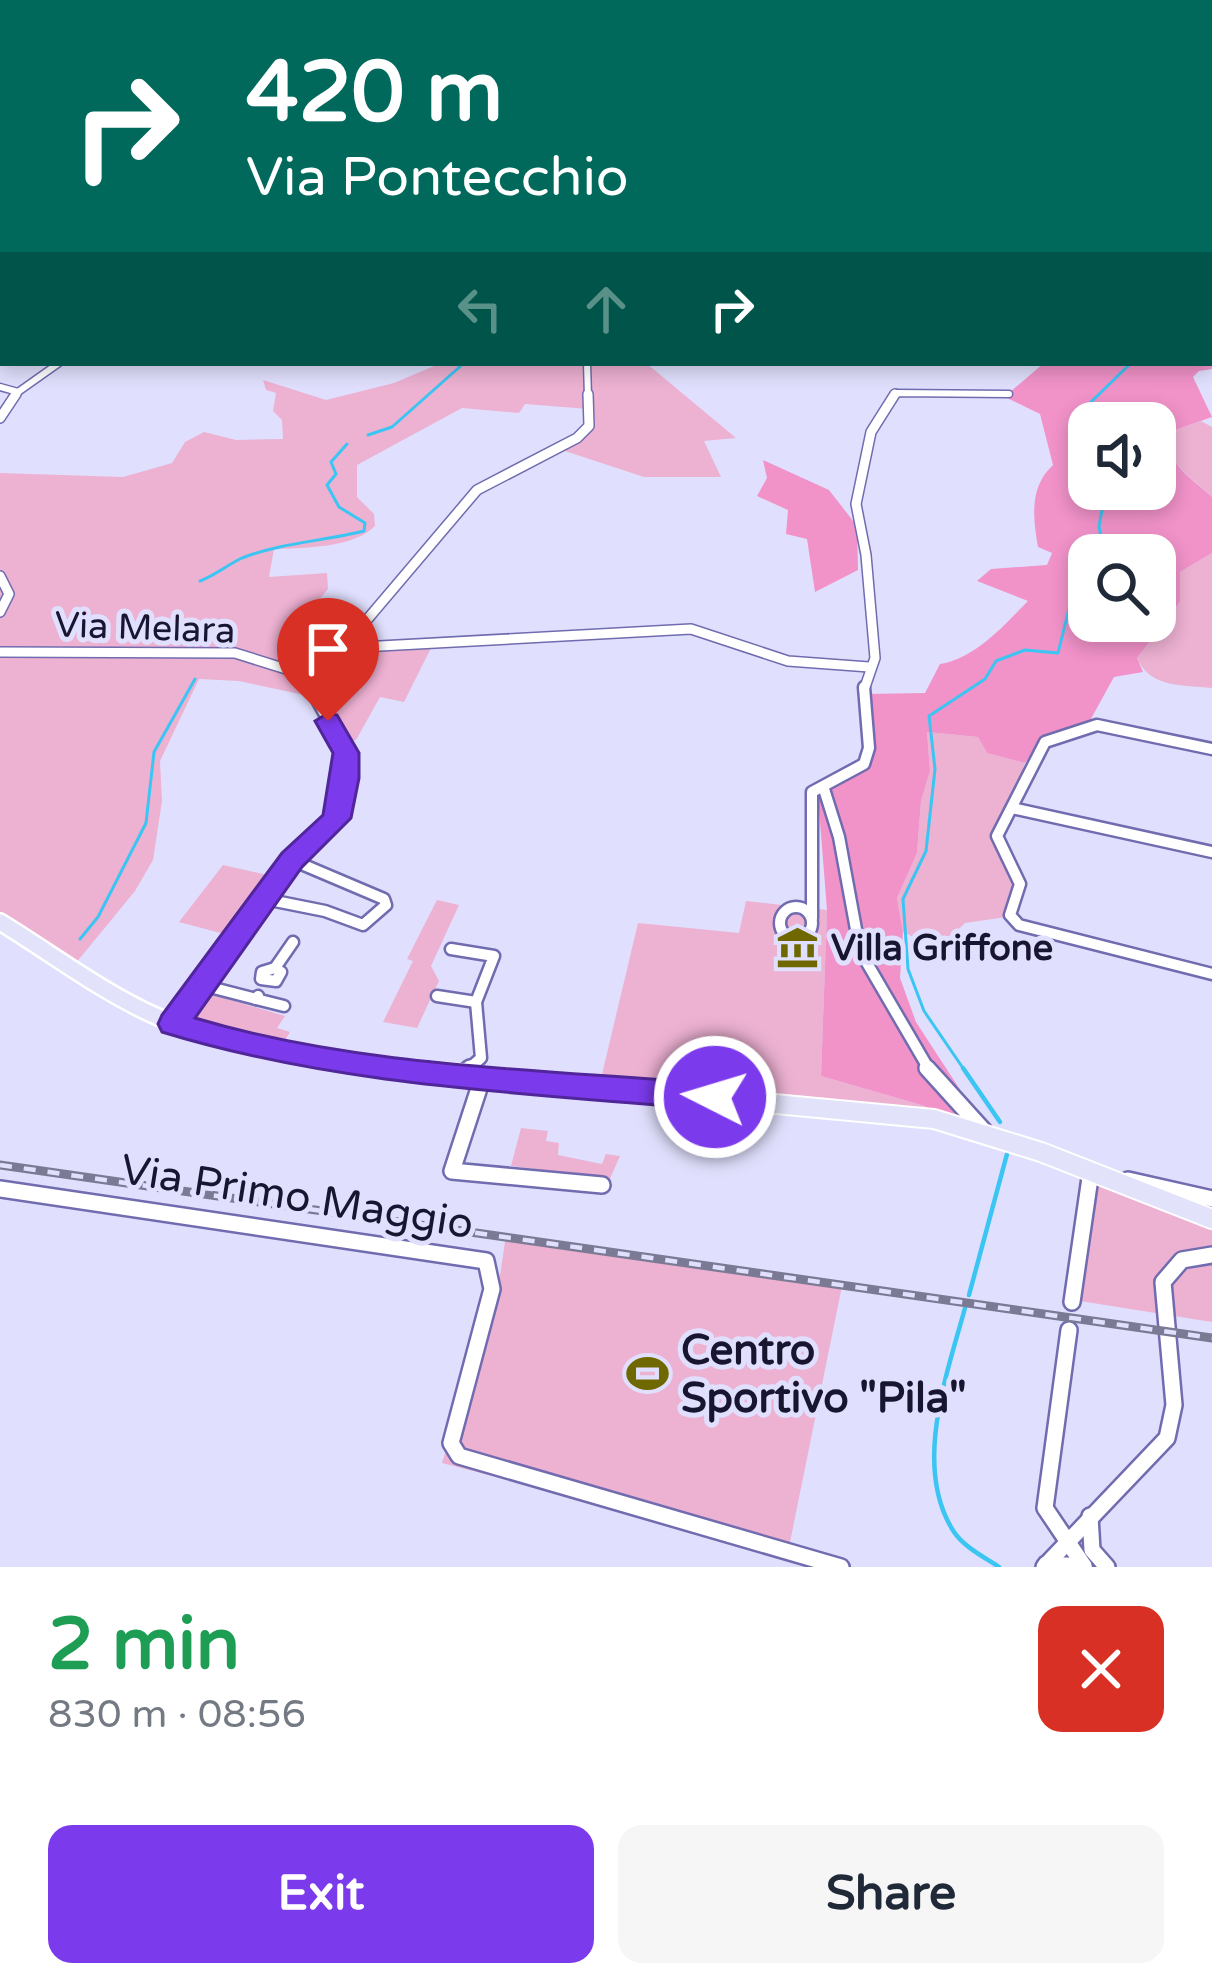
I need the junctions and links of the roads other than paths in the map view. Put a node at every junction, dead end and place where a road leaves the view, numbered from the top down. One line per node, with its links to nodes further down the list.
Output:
1 (54, 366): 4 (street)
2 (587, 366): 9 (street)
3 (0, 387): 4 (street)
4 (18, 392): 6 (street)
5 (1009, 394): 12 (street)
6 (0, 418)
7 (0, 576): 8 (street)
8 (0, 612)
9 (344, 648): 11 (street); 12 (street)
10 (0, 652): 13 (street, Via Melara)
11 (307, 665): 13 (street); 14 (street)
12 (869, 667): 16 (street)
13 (286, 669): 14 (street)
14 (306, 680): 19 (street)
15 (1212, 749): 17 (street)
16 (824, 789): 21 (street); 33 (street)
17 (1012, 808): 18 (street); 25 (street)
18 (1212, 852)
19 (292, 860): 20 (street); 20 (street)
20 (265, 898): 26 (street)
21 (813, 911): 21 (street)
22 (0, 922): 31 (main road)
23 (292, 942): 28 (street)
24 (451, 949): 29 (street)
25 (1212, 974)
26 (202, 985): 28 (street); 31 (street)
27 (437, 996): 29 (street)
28 (256, 999): 30 (street)
29 (476, 1002): 32 (street)
30 (284, 1006)
31 (174, 1024): 32 (main road)
32 (484, 1070): 33 (main road); 35 (street)
33 (986, 1133): 34 (main road)
34 (1100, 1174): 37 (street); 38 (main road); 40 (street)
35 (602, 1185)
36 (0, 1189): 46 (street, Via Primo Maggio)
37 (1212, 1199)
38 (1212, 1219)
39 (1212, 1255): 42 (street)
40 (1072, 1302)
41 (1069, 1330): 43 (street)
42 (1090, 1513): 43 (street); 44 (street)
43 (1065, 1539): 44 (street); 45 (street)
44 (1087, 1561): 45 (street); 47 (street)
45 (1045, 1565)
46 (841, 1567)
47 (1107, 1567)

